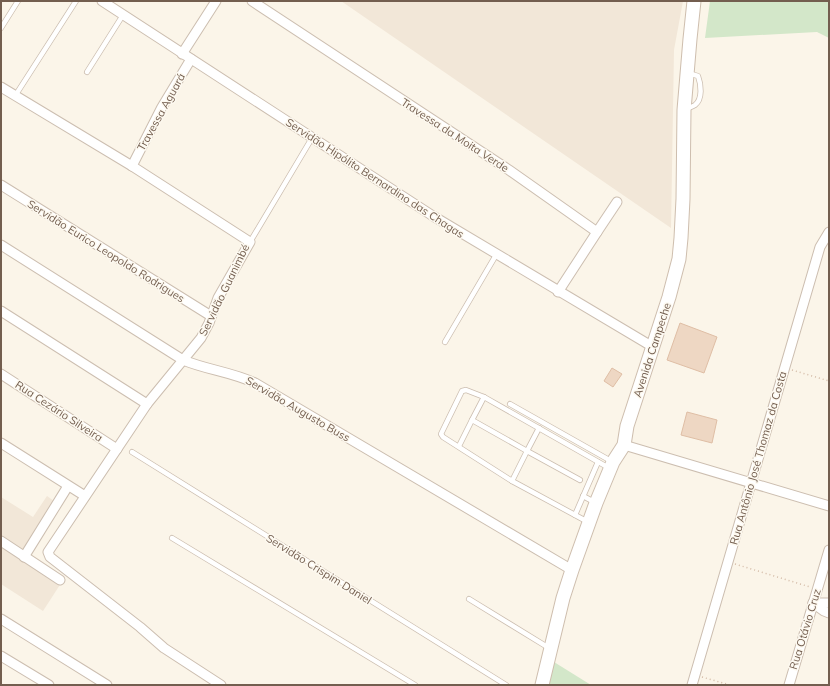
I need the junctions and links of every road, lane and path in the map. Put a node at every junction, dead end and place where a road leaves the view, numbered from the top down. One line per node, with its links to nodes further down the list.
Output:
1 (18, 1): 8 (lane)
2 (76, 1): 13 (lane)
3 (102, 1): 7 (street, Servidão Hipólito Bernardino das Chagas)
4 (216, 1): 9 (street)
5 (252, 1): 18 (street, Travessa da Moita Verde)
6 (694, 1): 27 (main road, Avenida Campeche)
7 (123, 15): 9 (street, Servidão Hipólito Bernardino das Chagas); 11 (lane)
8 (1, 28)
9 (182, 54): 10 (street, Servidão Hipólito Bernardino das Chagas)
10 (191, 59): 14 (street, Servidão Hipólito Bernardino das Chagas); 15 (street, Travessa Aguará)
11 (86, 72)
12 (1, 87): 13 (street, Servidão Guanimbé)
13 (16, 96): 15 (street, Servidão Guanimbé)
14 (312, 138): 20 (lane); 22 (street, Servidão Hipólito Bernardino das Chagas)
15 (132, 166): 20 (street, Servidão Guanimbé)
16 (1, 185): 25 (street, Servidão Eurico Leopoldo Rodrigues)
17 (617, 202): 18 (street)
18 (597, 232): 23 (street)
19 (829, 232): 29 (street, Rua Antônio José Thomaz da Costa)
20 (250, 242): 25 (street, Servidão Guanimbé)
21 (1, 245): 28 (street, Servidão Augusto Buss)
22 (496, 254): 23 (street, Servidão Hipólito Bernardino das Chagas); 26 (lane)
23 (558, 292): 27 (street, Servidão Hipólito Bernardino das Chagas)
24 (1, 311): 33 (street)
25 (211, 316): 28 (street, Servidão Guanimbé)
26 (446, 342)
27 (653, 347): 38 (main road, Avenida Campeche)
28 (183, 360): 33 (street, Servidão Guanimbé); 60 (street, Servidão Augusto Buss)
29 (785, 368): 31 (path); 47 (street, Rua Antônio José Thomaz da Costa)
30 (1, 374): 40 (street, Rua Cezário Silveira)
31 (829, 381)
32 (484, 397): 35 (lane); 36 (lane); 39 (lane)
33 (147, 404): 40 (street, Servidão Guanimbé)
34 (510, 404): 44 (lane)
35 (472, 420): 39 (lane); 41 (lane)
36 (539, 428): 41 (lane); 43 (lane)
37 (1, 443): 48 (street)
38 (624, 445): 44 (main road, Avenida Campeche); 47 (street)
39 (460, 446): 46 (lane)
40 (117, 449): 49 (street, Servidão Guanimbé)
41 (527, 451): 45 (lane); 46 (lane)
42 (132, 452): 75 (lane, Servidão Crispim Daniel)
43 (598, 462): 44 (lane); 50 (lane)
44 (611, 466): 51 (main road, Avenida Campeche)
45 (580, 480)
46 (512, 481): 53 (lane)
47 (751, 483): 52 (street); 59 (street, Rua Antônio José Thomaz da Costa)
48 (68, 486): 49 (street); 58 (street)
49 (84, 496): 73 (street, Servidão Guanimbé)
50 (583, 496): 51 (lane); 53 (lane)
51 (596, 503): 54 (main road, Avenida Campeche)
52 (829, 506)
53 (575, 515): 54 (lane)
54 (589, 522): 60 (main road, Avenida Campeche)
55 (172, 538): 74 (lane)
56 (1, 541): 58 (street)
57 (829, 550): 62 (street, Rua Otávio Cruz)
58 (24, 557): 61 (street)
59 (728, 562): 62 (path); 70 (street, Rua Antônio José Thomaz da Costa)
60 (572, 570): 68 (main road, Avenida Campeche)
61 (60, 580)
62 (817, 589): 64 (street, Rua Otávio Cruz)
63 (469, 599): 68 (lane)
64 (813, 603): 65 (street); 66 (street); 79 (street, Rua Otávio Cruz)
65 (829, 603)
66 (829, 613)
67 (1, 619): 72 (street)
68 (550, 649): 76 (main road, Avenida Campeche)
69 (1, 656): 71 (street)
70 (695, 674): 77 (street, Rua Antônio José Thomaz da Costa); 78 (path)
71 (49, 685)
72 (107, 685)
73 (222, 685)
74 (415, 685)
75 (506, 685)
76 (542, 685)
77 (692, 685)
78 (730, 685)
79 (789, 685)

